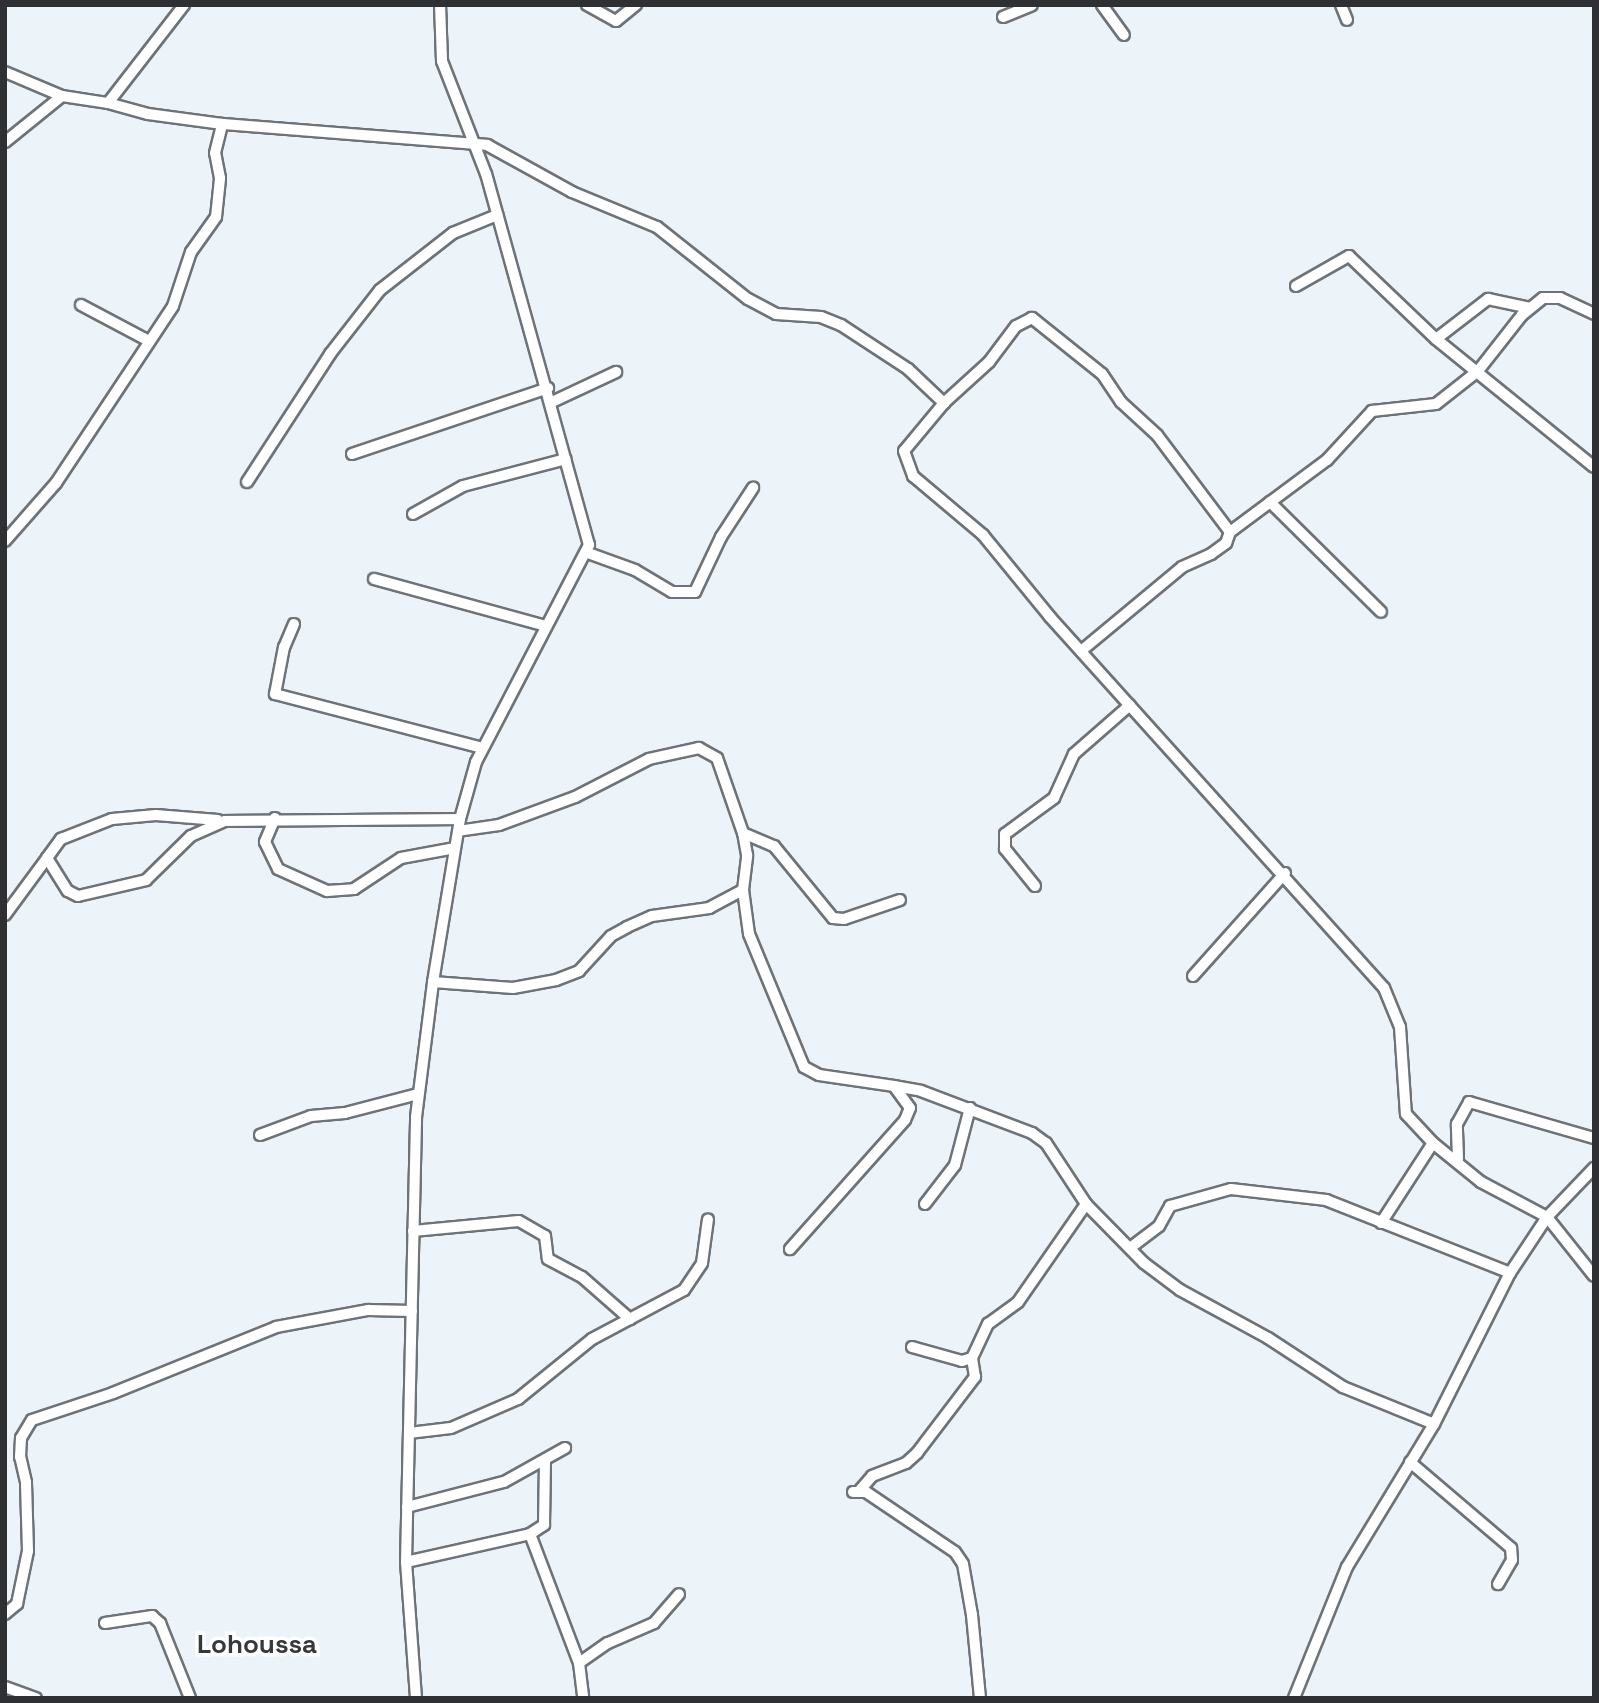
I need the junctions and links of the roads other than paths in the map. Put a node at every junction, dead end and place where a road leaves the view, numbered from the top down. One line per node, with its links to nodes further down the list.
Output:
1 (184, 5): 13 (street)
2 (440, 5): 15 (street)
3 (587, 5): 4 (street)
4 (636, 5)
5 (1032, 5): 8 (street)
6 (1102, 5): 10 (street)
7 (1341, 5): 9 (street)
8 (1003, 18)
9 (1347, 20)
10 (1124, 35)
11 (5, 72): 12 (street)
12 (62, 96): 13 (street); 16 (street)
13 (108, 103): 14 (street)
14 (222, 124): 15 (street); 23 (street)
15 (475, 140): 17 (street); 28 (street)
16 (5, 142)
17 (497, 215): 26 (street); 32 (street)
18 (1296, 286): 22 (street)
19 (81, 305): 23 (street)
20 (1530, 308): 21 (street); 22 (street); 24 (street)
21 (1594, 314)
22 (1436, 339): 24 (street)
23 (149, 341): 37 (street)
24 (1478, 371): 31 (street); 34 (street)
25 (616, 372): 27 (street)
26 (548, 388): 27 (street); 29 (street)
27 (552, 402): 30 (street)
28 (944, 403): 36 (street); 43 (street)
29 (352, 454)
30 (566, 458): 35 (street); 38 (street)
31 (1594, 467)
32 (247, 482)
33 (753, 488): 38 (street)
34 (1270, 502): 36 (street); 40 (street)
35 (414, 514)
36 (1230, 532): 43 (street)
37 (5, 541)
38 (588, 553): 42 (street)
39 (374, 579): 42 (street)
40 (1381, 612)
41 (294, 624): 45 (street)
42 (546, 626): 45 (street)
43 (1081, 651): 44 (street)
44 (1130, 705): 53 (street); 54 (street)
45 (482, 748): 47 (street)
46 (275, 818): 47 (street); 48 (street); 51 (street)
47 (460, 819): 49 (street)
48 (225, 821): 52 (street); 52 (street)
49 (458, 831): 50 (street); 51 (street)
50 (743, 833): 55 (street); 56 (street)
51 (455, 848): 59 (street)
52 (47, 858): 57 (street)
53 (1285, 873): 58 (street); 67 (street)
54 (1035, 886)
55 (743, 890): 59 (street); 60 (street)
56 (900, 900)
57 (5, 915)
58 (1193, 976)
59 (433, 982): 62 (street)
60 (894, 1086): 61 (street); 63 (street)
61 (921, 1091): 63 (street); 64 (street)
62 (418, 1094): 65 (street); 75 (street)
63 (910, 1108): 77 (street)
64 (970, 1108): 70 (street); 71 (street)
65 (260, 1135)
66 (1594, 1138): 68 (street)
67 (1433, 1143): 68 (street); 74 (street)
68 (1458, 1160): 72 (street)
69 (1594, 1168): 72 (street)
70 (925, 1204)
71 (1086, 1204): 76 (street); 83 (street)
72 (1547, 1217): 78 (street); 79 (street)
73 (708, 1219): 81 (street)
74 (1381, 1223): 76 (street); 78 (street)
75 (413, 1231): 80 (street); 81 (street)
76 (1130, 1248): 84 (street)
77 (790, 1249)
78 (1510, 1273): 84 (street)
79 (1594, 1276)
80 (412, 1311): 85 (street); 94 (street)
81 (630, 1319): 85 (street)
82 (912, 1347): 83 (street)
83 (972, 1358): 102 (street)
84 (1434, 1423): 88 (street)
85 (409, 1433): 89 (street)
86 (565, 1448): 87 (street)
87 (545, 1460): 89 (street); 90 (street)
88 (1410, 1462): 92 (street); 103 (street)
89 (407, 1507): 91 (street)
90 (530, 1534): 91 (street); 96 (street)
91 (406, 1562): 100 (street)
92 (1498, 1584)
93 (678, 1594): 96 (street)
94 (5, 1614)
95 (105, 1623): 99 (street)
96 (579, 1662): 101 (street)
97 (5, 1687): 98 (street)
98 (36, 1698)
99 (190, 1698)
100 (416, 1698)
101 (583, 1698)
102 (980, 1698)
103 (1294, 1698)

